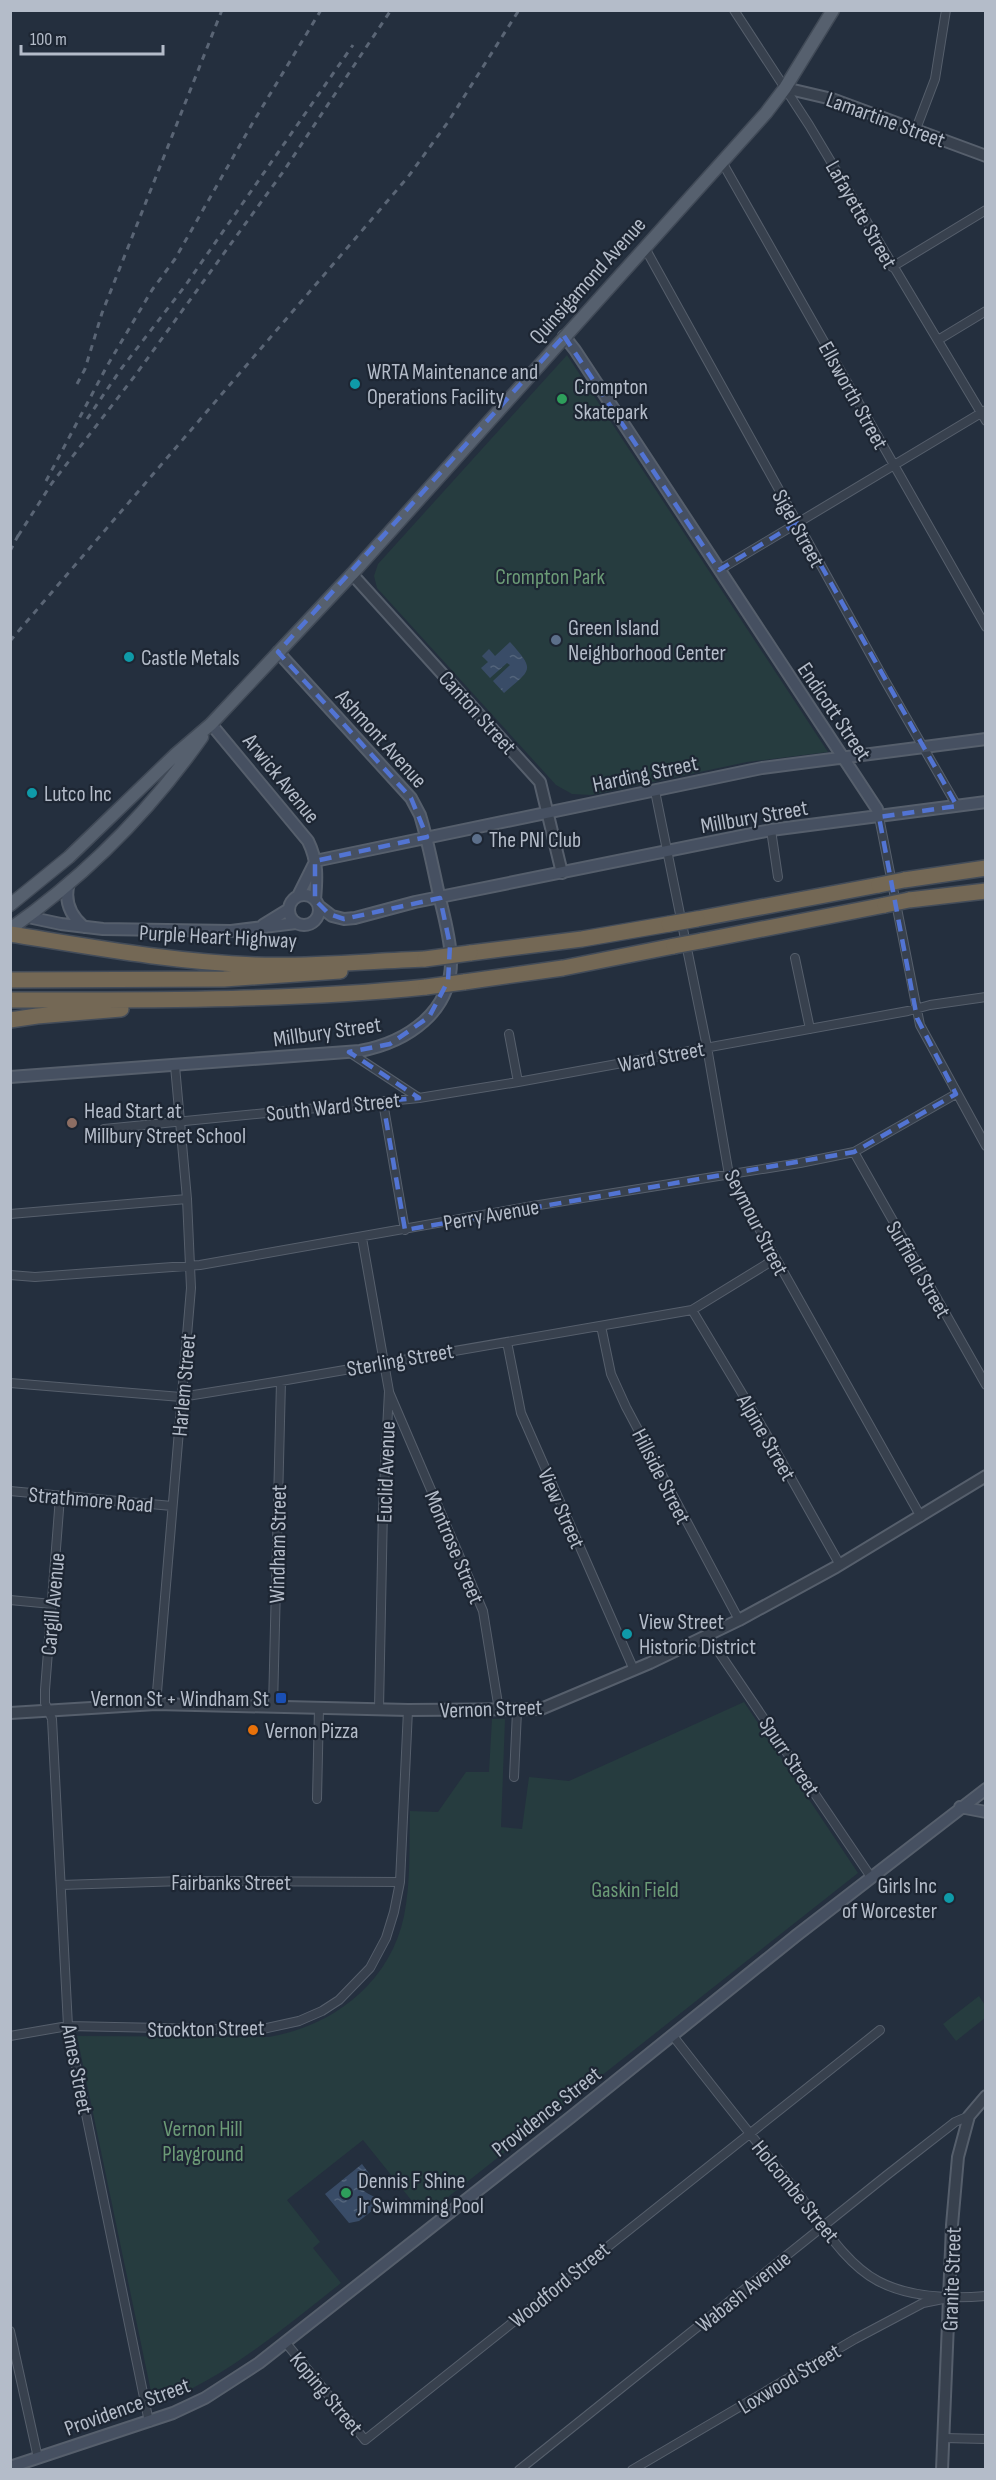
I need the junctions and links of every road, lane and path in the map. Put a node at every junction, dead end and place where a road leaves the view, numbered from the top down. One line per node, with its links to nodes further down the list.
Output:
1 (734, 10): 4 (street, Lafayette Street)
2 (833, 10): 4 (main road, Quinsigamond Avenue)
3 (946, 10): 5 (street)
4 (785, 88): 5 (street, Lamartine Street); 7 (main road, Quinsigamond Avenue); 10 (street, Lafayette Street)
5 (916, 129): 6 (street, Lamartine Street)
6 (986, 156)
7 (722, 162): 9 (main road, Quinsigamond Avenue); 16 (street, Ellsworth Street)
8 (986, 210): 10 (street)
9 (645, 248): 12 (main road, Quinsigamond Avenue); 17 (street, Sigel Street)
10 (892, 267): 13 (street, Lafayette Street)
11 (986, 311): 13 (street)
12 (564, 336): 18 (main road, Endicott Street); 19 (main road, Quinsigamond Avenue)
13 (938, 340): 14 (street, Lafayette Street)
14 (983, 412): 15 (street, Lafayette Street); 16 (street)
15 (986, 421)
16 (892, 464): 17 (street); 20 (street, Ellsworth Street)
17 (797, 523): 18 (street); 24 (street, Sigel Street)
18 (719, 570): 25 (main road, Endicott Street)
19 (352, 574): 21 (main road, Quinsigamond Avenue); 29 (street, Canton Street)
20 (986, 627)
21 (278, 652): 22 (main road, Quinsigamond Avenue); 32 (main road, Ashmont Avenue)
22 (211, 724): 34 (main road, Arwick Avenue); 38 (main road, Quinsigamond Avenue); 45 (main road, Quinsigamond Avenue)
23 (986, 739): 24 (main road, Harding Street)
24 (924, 747): 25 (main road, Harding Street); 28 (street, Sigel Street)
25 (843, 758): 26 (main road, Harding Street); 30 (main road, Endicott Street)
26 (655, 791): 29 (main road, Harding Street); 33 (street, Seymour Street)
27 (986, 802): 28 (main road, Millbury Street)
28 (957, 806): 30 (main road, Millbury Street)
29 (549, 812): 32 (main road, Harding Street); 36 (street, Canton Street)
30 (879, 817): 31 (main road, Millbury Street); 60 (street, Endicott Street)
31 (771, 830): 33 (main road, Millbury Street); 37 (street)
32 (427, 837): 34 (main road, Harding Street); 42 (main road, Ashmont Avenue)
33 (667, 851): 36 (main road, Millbury Street); 64 (street, Seymour Street)
34 (315, 861): 40 (main road); 44 (main road, Arwick Avenue)
35 (986, 868): 55 (highway, bridge)
36 (562, 873): 42 (main road, Millbury Street)
37 (778, 877)
38 (69, 883): 48 (main road, Quinsigamond Avenue); 50 (main road)
39 (986, 891): 43 (highway)
40 (298, 896): 44 (main road); 46 (main road)
41 (986, 897): 43 (highway)
42 (440, 898): 44 (main road); 65 (main road, Millbury Street)
43 (909, 900): 59 (highway, bridge)
44 (317, 903): 49 (main road)
45 (10, 905)
46 (289, 909): 49 (main road); 51 (main road)
47 (10, 912): 48 (main road)
48 (27, 917): 50 (main road); 52 (main road, Quinsigamond Avenue)
49 (296, 923): 51 (main road)
50 (84, 927): 51 (main road)
51 (257, 928)
52 (10, 929)
53 (10, 934): 55 (highway, Purple Heart Highway)
54 (795, 957): 62 (street)
55 (425, 959): 56 (highway)
56 (10, 980)
57 (986, 997): 60 (street, Ward Street)
58 (10, 1000): 59 (highway)
59 (241, 1000): 61 (highway)
60 (916, 1009): 62 (street, Ward Street); 69 (street, Endicott Street)
61 (10, 1020)
62 (810, 1029): 64 (street, Ward Street)
63 (509, 1034): 68 (street)
64 (707, 1047): 68 (street, Ward Street); 76 (street, Seymour Street)
65 (349, 1052): 66 (main road, Millbury Street); 70 (street)
66 (175, 1066): 67 (main road, Millbury Street); 72 (street, Harlem Street)
67 (10, 1077)
68 (518, 1082): 70 (street, Ward Street)
69 (956, 1094): 74 (street, Endicott Street); 75 (street, Perry Avenue)
70 (419, 1098): 71 (street, South Ward Street)
71 (384, 1101): 72 (street, South Ward Street); 79 (street)
72 (180, 1122): 73 (street, South Ward Street); 77 (street, Harlem Street)
73 (104, 1129)
74 (986, 1146)
75 (854, 1152): 76 (street, Perry Avenue); 90 (street, Suffield Street)
76 (729, 1175): 79 (street, Perry Avenue); 81 (street, Seymour Street)
77 (187, 1199): 78 (street); 82 (street, Harlem Street)
78 (10, 1214)
79 (405, 1230): 80 (street, Perry Avenue)
80 (362, 1238): 82 (street, Perry Avenue); 87 (street, Euclid Avenue)
81 (775, 1259): 84 (street, Sterling Street); 97 (street, Seymour Street)
82 (192, 1266): 83 (street, Perry Avenue); 92 (street, Harlem Street)
83 (10, 1275)
84 (692, 1310): 85 (street, Sterling Street); 98 (street, Alpine Street)
85 (601, 1326): 86 (street, Sterling Street); 101 (street, Hillside Street)
86 (507, 1342): 87 (street, Sterling Street); 103 (street, View Street)
87 (386, 1362): 88 (street, Sterling Street); 91 (street, Euclid Avenue)
88 (281, 1381): 92 (street, Sterling Street); 105 (street, Windham Street)
89 (10, 1383): 92 (street, Sterling Street)
90 (986, 1385)
91 (389, 1391): 107 (street, Euclid Avenue); 109 (street, Montrose Street)
92 (181, 1397): 96 (street, Harlem Street)
93 (986, 1476): 97 (street, Vernon Street)
94 (10, 1491): 95 (street, Strathmore Road)
95 (60, 1497): 96 (street, Strathmore Road); 100 (street, Cargill Avenue)
96 (172, 1506): 104 (street, Harlem Street)
97 (921, 1517): 98 (street, Vernon Street)
98 (840, 1564): 101 (street, Vernon Street)
99 (10, 1600): 100 (street)
100 (52, 1604): 110 (street, Cargill Avenue)
101 (739, 1620): 102 (street, Vernon Street)
102 (708, 1636): 103 (street, Vernon Street); 118 (street, Spurr Street)
103 (634, 1670): 111 (street, Vernon Street)
104 (156, 1704): 105 (street, Vernon Street); 110 (street, Vernon Street)
105 (273, 1707): 106 (street, Vernon Street)
106 (319, 1708): 107 (street, Vernon Street); 115 (street)
107 (379, 1709): 108 (street, Vernon Street)
108 (408, 1710): 109 (street, Vernon Street); 119 (street, Stockton Street)
109 (499, 1710): 111 (street, Vernon Street)
110 (49, 1711): 112 (street, Vernon Street); 120 (street, Ames Street)
111 (517, 1711): 113 (street)
112 (10, 1713)
113 (514, 1777)
114 (986, 1789): 116 (main road, Providence Street)
115 (317, 1799)
116 (960, 1807): 117 (main road); 118 (main road, Providence Street)
117 (986, 1812)
118 (871, 1877): 124 (main road, Providence Street)
119 (400, 1882): 120 (street, Fairbanks Street); 121 (street, Stockton Street)
120 (61, 1885): 121 (street, Ames Street)
121 (68, 2026): 123 (street, Stockton Street); 133 (street, Ames Street)
122 (880, 2030): 127 (street, Woodford Street)
123 (10, 2036)
124 (673, 2036): 127 (street, Holcombe Street); 132 (main road, Providence Street)
125 (986, 2096): 126 (street, Granite Street)
126 (969, 2116): 128 (street, Wabash Avenue); 130 (street, Granite Street)
127 (749, 2132): 128 (street, Holcombe Street); 134 (street, Woodford Street)
128 (824, 2226): 130 (street, Holcombe Street); 139 (street, Wabash Avenue)
129 (986, 2296): 130 (street)
130 (950, 2298): 135 (street, Granite Street); 140 (street, Loxwood Street)
131 (10, 2331): 137 (street)
132 (286, 2343): 133 (main road, Providence Street); 134 (street, Koping Street)
133 (149, 2422): 137 (main road, Providence Street)
134 (369, 2436)
135 (944, 2438): 136 (street); 141 (street, Granite Street)
136 (986, 2439)
137 (38, 2458): 138 (main road, Providence Street)
138 (10, 2467)
139 (519, 2469)
140 (632, 2469)
141 (942, 2469)

